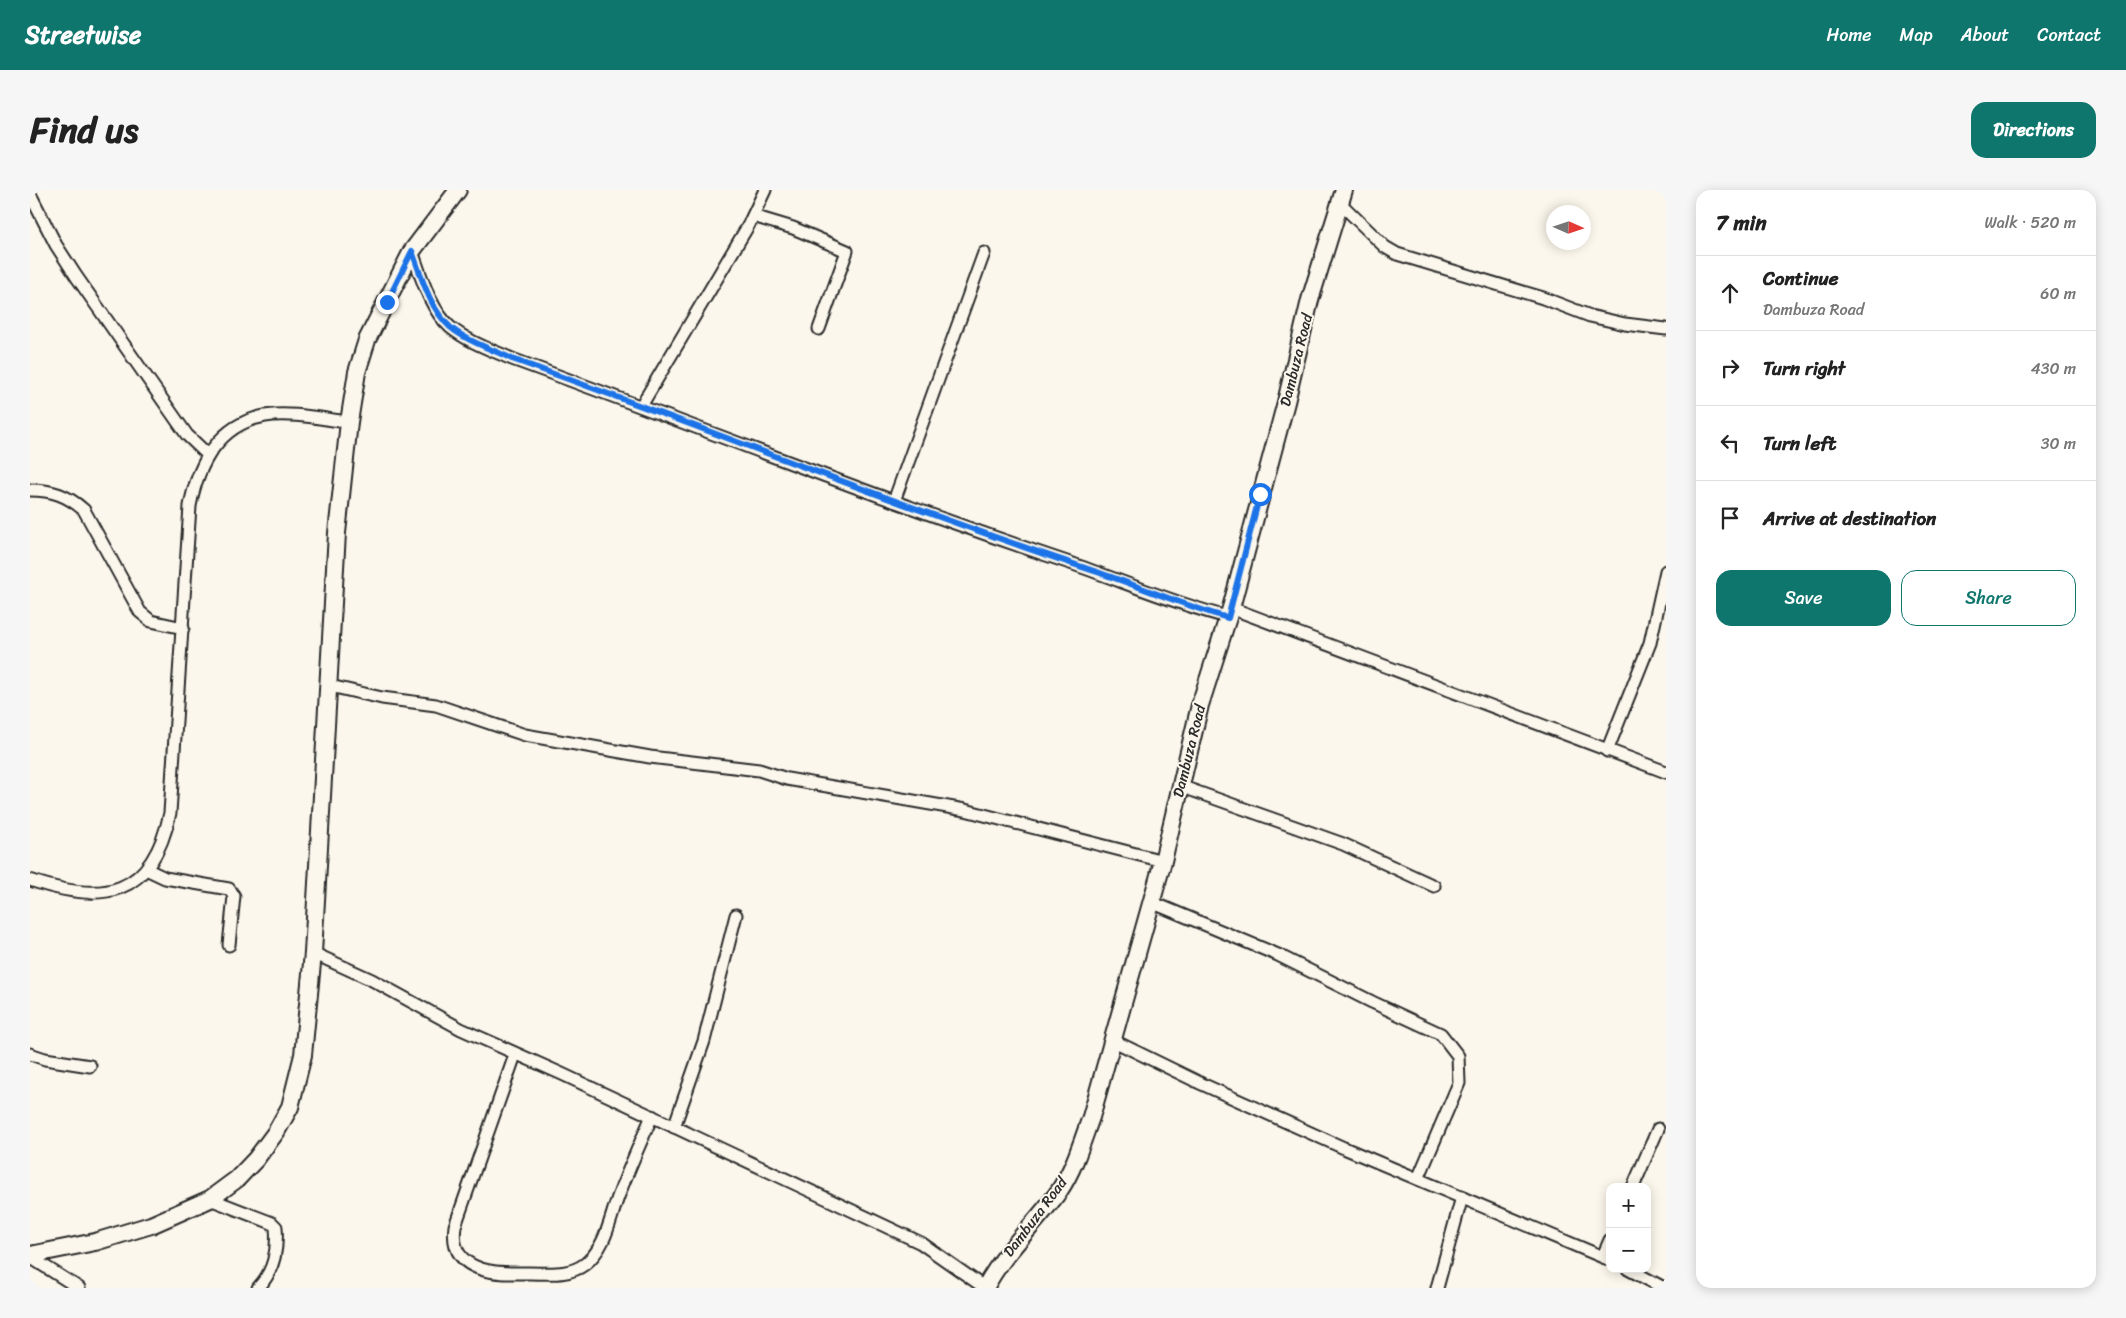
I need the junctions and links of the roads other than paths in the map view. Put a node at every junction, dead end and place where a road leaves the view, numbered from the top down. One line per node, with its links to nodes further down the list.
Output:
1 (458, 190): 6 (street)
2 (765, 190): 5 (street)
3 (30, 194): 12 (street)
4 (1342, 197): 9 (street); 16 (street, Dambuza Road)
5 (752, 216): 8 (street); 10 (street)
6 (412, 251): 10 (street); 11 (street)
7 (984, 253): 14 (street)
8 (819, 329)
9 (1666, 330)
10 (641, 406): 14 (street)
11 (349, 422): 12 (street); 18 (street)
12 (208, 455): 17 (street)
13 (30, 490): 17 (street)
14 (894, 501): 16 (street)
15 (1666, 571): 19 (street)
16 (1229, 613): 19 (street); 21 (street, Dambuza Road)
17 (183, 628): 23 (street)
18 (330, 686): 22 (street); 29 (street)
19 (1607, 751): 20 (street)
20 (1666, 772)
21 (1180, 786): 22 (street, Dambuza Road); 25 (street)
22 (1163, 861): 26 (street, Dambuza Road)
23 (146, 869): 24 (street); 28 (street)
24 (30, 880)
25 (1434, 886)
26 (1152, 902): 30 (street, Dambuza Road); 37 (street)
27 (736, 915): 35 (street)
28 (228, 945)
29 (313, 953): 32 (street); 40 (street)
30 (1112, 1040): 37 (street); 46 (street, Dambuza Road)
31 (30, 1054): 33 (street)
32 (515, 1055): 34 (street); 34 (street)
33 (90, 1066)
34 (652, 1116): 35 (street)
35 (674, 1127): 46 (street)
36 (1658, 1129): 38 (street)
37 (1418, 1179): 39 (street)
38 (1635, 1183)
39 (1462, 1197): 42 (street); 47 (street)
40 (210, 1200): 41 (street); 45 (street)
41 (30, 1256): 44 (street)
42 (1606, 1258)
43 (1636, 1273): 48 (street)
44 (79, 1288)
45 (258, 1288)
46 (985, 1288)
47 (1437, 1288)
48 (1664, 1288)

